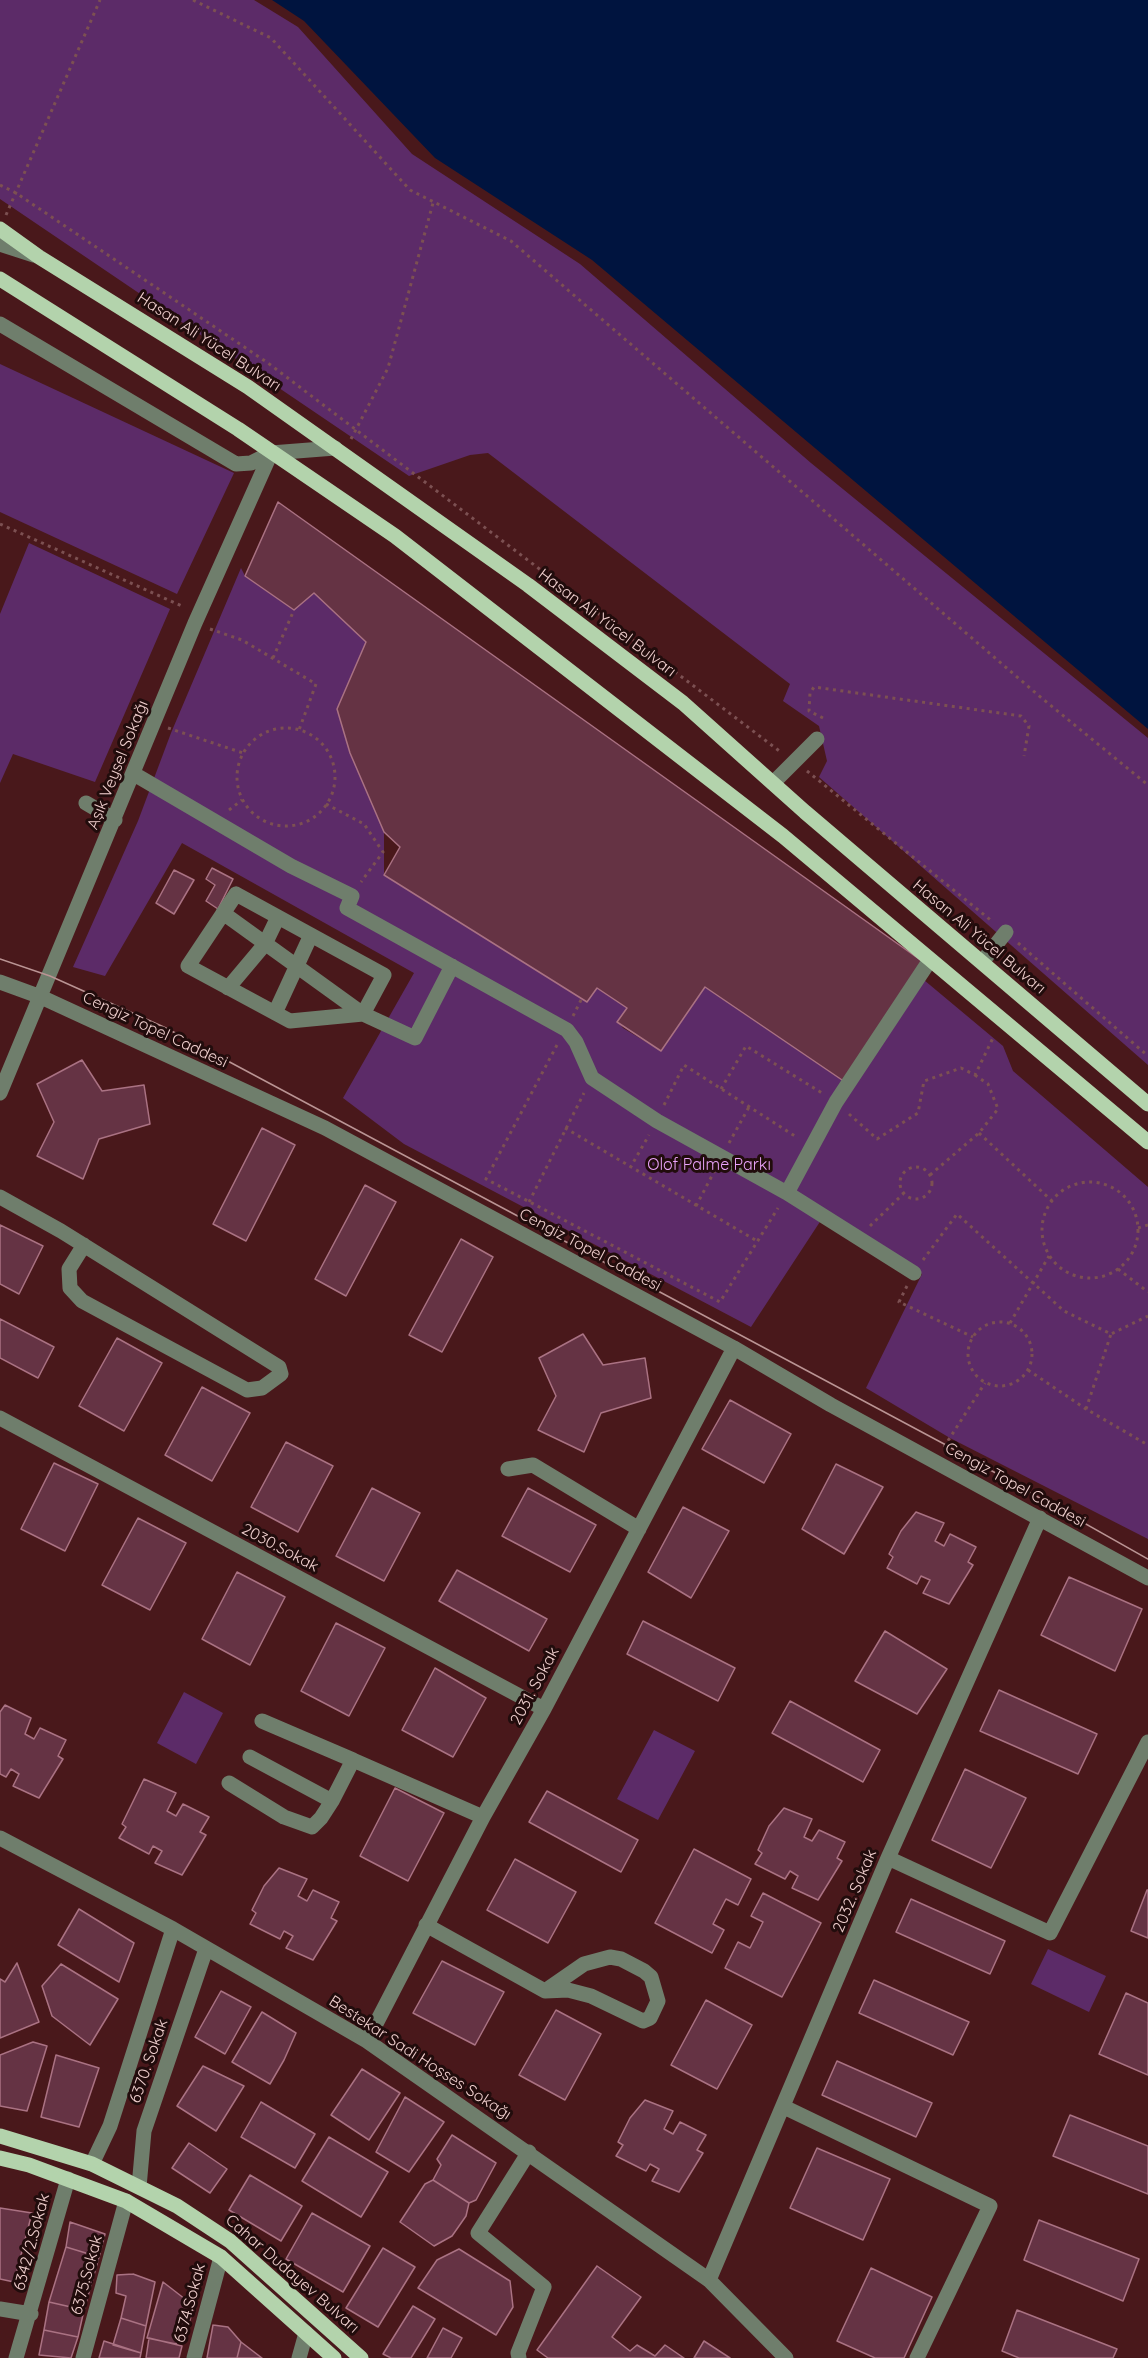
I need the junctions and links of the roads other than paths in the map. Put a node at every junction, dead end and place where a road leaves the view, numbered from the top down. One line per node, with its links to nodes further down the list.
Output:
1 (3, 222): 3 (main road, Hasan Ali Yücel Bulvarı)
2 (0, 244): 3 (street)
3 (39, 257): 6 (main road, Hasan Ali Yücel Bulvarı)
4 (0, 279): 7 (main road)
5 (0, 324): 7 (street)
6 (339, 451): 7 (street); 10 (main road, Hasan Ali Yücel Bulvarı)
7 (272, 453): 9 (street, Aşık Veysel Sokağı); 18 (main road)
8 (817, 739): 10 (street)
9 (134, 774): 12 (street, Aşık Veysel Sokağı); 21 (street)
10 (773, 783): 19 (main road, Hasan Ali Yücel Bulvarı)
11 (86, 803): 12 (street)
12 (115, 820): 24 (street, Aşık Veysel Sokağı)
13 (223, 914): 14 (street); 17 (street); 23 (street)
14 (278, 917): 16 (street); 17 (street)
15 (1006, 932): 19 (street)
16 (311, 934): 20 (street); 26 (street)
17 (265, 944): 20 (street); 23 (street)
18 (930, 960): 29 (main road); 30 (street)
19 (982, 962): 28 (main road, Hasan Ali Yücel Bulvarı)
20 (296, 965): 25 (street); 26 (street)
21 (452, 966): 26 (street); 30 (street)
22 (0, 982): 24 (street, Cengiz Topel Caddesi)
23 (228, 988): 25 (street)
24 (41, 998): 27 (street, Aşık Veysel Sokağı); 34 (street, Cengiz Topel Caddesi)
25 (275, 1013): 26 (street)
26 (363, 1014)
27 (0, 1093)
28 (1148, 1104)
29 (1148, 1142)
30 (787, 1193): 33 (street)
31 (0, 1197): 32 (street)
32 (84, 1245): 32 (street)
33 (914, 1273)
34 (734, 1348): 37 (street, Cengiz Topel Caddesi); 38 (street, 2031. Sokak)
35 (0, 1418): 40 (street, 2030.Sokak)
36 (508, 1469): 38 (street)
37 (1040, 1518): 39 (street, Cengiz Topel Caddesi); 49 (street, 2032. Sokak)
38 (639, 1529): 40 (street, 2031. Sokak)
39 (1148, 1578)
40 (544, 1709): 47 (street, 2031. Sokak)
41 (262, 1721): 44 (street)
42 (1148, 1742): 49 (street)
43 (250, 1757): 46 (street)
44 (353, 1760): 46 (street); 47 (street)
45 (229, 1783): 46 (street)
46 (333, 1801)
47 (483, 1817): 50 (street, 2031. Sokak)
48 (0, 1838): 51 (street, Bestekar Sadi Hoşses Sokağı)
49 (888, 1858): 55 (street, 2032. Sokak)
50 (426, 1925): 53 (street); 54 (street, 2031. Sokak)
51 (173, 1929): 52 (street, Bestekar Sadi Hoşses Sokağı); 59 (street, 6370. Sokak)
52 (206, 1949): 54 (street, Bestekar Sadi Hoşses Sokağı); 61 (street, 6370. Sokak)
53 (545, 1991): 53 (street)
54 (367, 2041): 57 (street, Bestekar Sadi Hoşses Sokağı)
55 (784, 2107): 64 (street, 2032. Sokak); 76 (street)
56 (0, 2136): 59 (main road, Cahar Dudayev Bulvarı)
57 (529, 2152): 64 (street, Bestekar Sadi Hoşses Sokağı); 74 (street)
58 (0, 2158): 60 (main road, Cahar Dudayev Bulvarı)
59 (92, 2164): 61 (main road, Cahar Dudayev Bulvarı)
60 (68, 2179): 62 (main road, Cahar Dudayev Bulvarı); 66 (street, 6342/2.Sokak)
61 (139, 2187): 73 (main road, Cahar Dudayev Bulvarı)
62 (126, 2201): 63 (main road, Cahar Dudayev Bulvarı); 69 (street, 6375.Sokak)
63 (221, 2257): 67 (main road, Cahar Dudayev Bulvarı); 70 (street, 6374.Sokak)
64 (709, 2280): 75 (street, Bestekar Sadi Hoşses Sokağı)
65 (0, 2309): 66 (street, 6342/2.Sokak)
66 (31, 2314): 68 (street, 6342/2.Sokak)
67 (306, 2333): 71 (street); 72 (main road, Cahar Dudayev Bulvarı)
68 (16, 2358)
69 (83, 2358)
70 (194, 2358)
71 (299, 2358)
72 (334, 2358)
73 (361, 2358)
74 (519, 2358)
75 (786, 2358)
76 (917, 2358)

